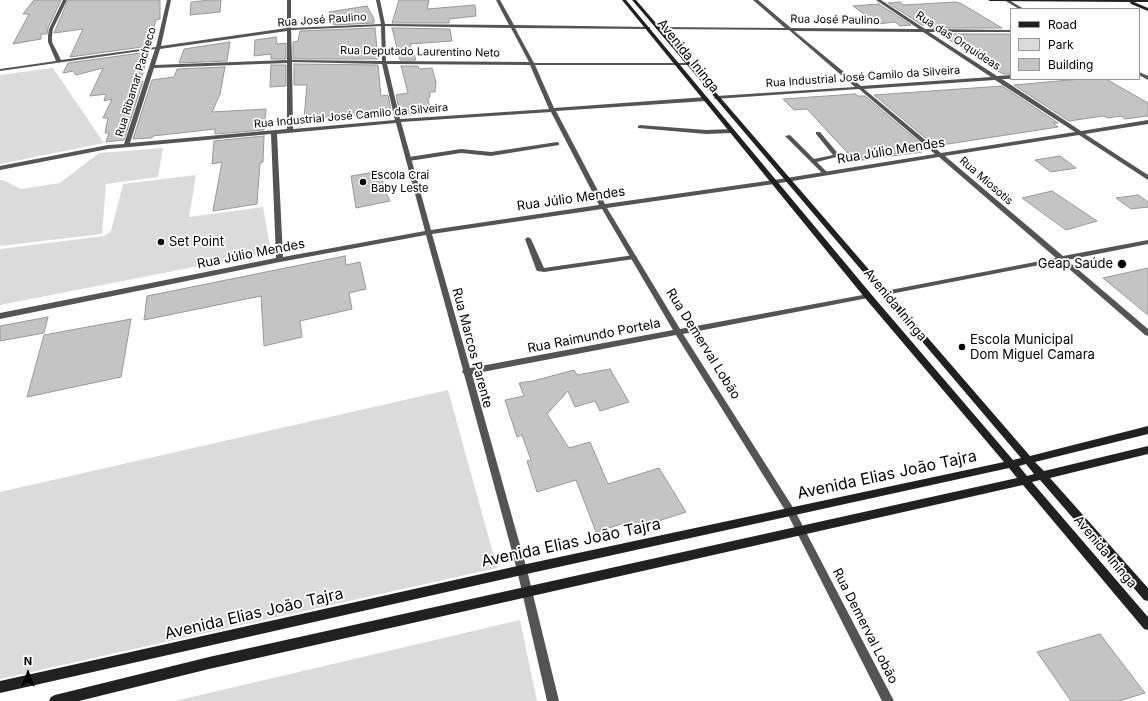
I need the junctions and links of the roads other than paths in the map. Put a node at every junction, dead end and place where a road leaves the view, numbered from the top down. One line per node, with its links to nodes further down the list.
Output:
1 (65, 0): 29 (street)
2 (169, 0): 26 (street, Rua Ribamar Pacheco)
3 (289, 0): 23 (street)
4 (378, 0): 18 (street, Rua Marcos Parente)
5 (498, 0): 19 (street, Rua Demerval Lobão)
6 (624, 0): 20 (main road, Avenida Ininga)
7 (634, 0): 21 (main road, Avenida Ininga)
8 (755, 0): 22 (street, Rua Miosotis)
9 (878, 0): 24 (street, Rua das Orquídeas)
10 (990, 0): 11 (main road)
11 (1006, 0): 12 (main road); 16 (street)
12 (1128, 1): 13 (main road); 17 (main road)
13 (1140, 1): 14 (main road); 15 (main road)
14 (1148, 1)
15 (1148, 4)
16 (1020, 8)
17 (1148, 10)
18 (383, 25): 19 (street, Rua José Paulino); 23 (street, Rua José Paulino); 28 (street, Rua Marcos Parente)
19 (513, 27): 20 (street, Rua José Paulino); 30 (street, Rua Demerval Lobão)
20 (648, 28): 31 (main road, Avenida Ininga)
21 (658, 28): 22 (street, Rua José Paulino); 32 (main road, Avenida Ininga)
22 (788, 29): 24 (street, Rua José Paulino); 37 (street, Rua Miosotis)
23 (290, 30): 26 (street, Rua José Paulino); 27 (street)
24 (924, 31): 25 (street, Rua José Paulino); 36 (street, Rua das Orquídeas)
25 (1010, 31)
26 (158, 49): 29 (street, Rua José Paulino); 33 (street, Rua Ribamar Pacheco)
27 (290, 61): 28 (street, Rua Deputado Laurentino Neto); 33 (street, Rua Deputado Laurentino Neto); 44 (street)
28 (384, 61): 30 (street, Rua Deputado Laurentino Neto); 41 (street, Rua Marcos Parente)
29 (59, 62): 34 (street, Rua José Paulino)
30 (532, 64): 31 (street, Rua Deputado Laurentino Neto); 40 (street, Rua Demerval Lobão)
31 (678, 64): 32 (street, Rua Deputado Laurentino Neto); 39 (main road, Avenida Ininga)
32 (688, 64): 38 (main road, Avenida Ininga)
33 (152, 67): 51 (street, Rua Ribamar Pacheco)
34 (0, 70)
35 (1010, 77): 36 (street, Rua Industrial José Camilo da Silveira)
36 (996, 78): 37 (street, Rua Industrial José Camilo da Silveira); 48 (street, Rua das Orquídeas)
37 (859, 88): 38 (street, Rua Industrial José Camilo da Silveira); 52 (street, Rua Miosotis)
38 (717, 98): 58 (main road, Avenida Ininga)
39 (706, 99): 40 (street, Rua Industrial José Camilo da Silveira); 46 (main road, Avenida Ininga)
40 (552, 109): 41 (street, Rua Industrial José Camilo da Silveira); 60 (street, Rua Demerval Lobão)
41 (398, 121): 44 (street, Rua Industrial José Camilo da Silveira); 53 (street, Rua Marcos Parente)
42 (1148, 122): 48 (street, Rua Júlio Mendes)
43 (640, 127): 46 (street)
44 (290, 130): 45 (street, Rua Industrial José Camilo da Silveira)
45 (274, 132): 51 (street, Rua Industrial José Camilo da Silveira); 66 (street)
46 (732, 132): 59 (main road, Avenida Ininga)
47 (818, 133): 54 (street)
48 (1080, 133): 52 (street, Rua Júlio Mendes); 57 (street, Rua das Orquídeas)
49 (788, 136): 54 (street)
50 (557, 144): 53 (street)
51 (126, 146): 55 (street, Rua Industrial José Camilo da Silveira)
52 (941, 156): 56 (street, Rua Júlio Mendes); 65 (street, Rua Miosotis)
53 (408, 159): 61 (street, Rua Marcos Parente)
54 (813, 161): 56 (street)
55 (0, 168)
56 (826, 174): 58 (street, Rua Júlio Mendes)
57 (1148, 178)
58 (787, 180): 59 (street, Rua Júlio Mendes); 67 (main road, Avenida Ininga)
59 (774, 182): 60 (street, Rua Júlio Mendes); 68 (main road, Avenida Ininga)
60 (604, 206): 61 (street, Rua Júlio Mendes); 64 (street, Rua Demerval Lobão)
61 (429, 232): 66 (street, Rua Júlio Mendes); 72 (street, Rua Marcos Parente)
62 (528, 239): 64 (street)
63 (1148, 242): 65 (street)
64 (634, 257): 70 (street, Rua Demerval Lobão)
65 (1061, 258): 67 (street); 71 (street, Rua Miosotis)
66 (280, 260): 69 (street, Rua Júlio Mendes)
67 (885, 293): 75 (main road, Avenida Ininga)
68 (868, 296): 70 (street, Rua Raimundo Portela); 76 (main road, Avenida Ininga)
69 (0, 316)
70 (678, 332): 72 (street, Rua Raimundo Portela); 79 (street, Rua Demerval Lobão)
71 (1148, 333)
72 (466, 372): 81 (street, Rua Marcos Parente)
73 (1148, 430): 75 (main road, Avenida Elias João Tajra)
74 (1148, 450): 77 (main road)
75 (1028, 460): 76 (main road, Avenida Elias João Tajra); 77 (main road, Avenida Ininga)
76 (1012, 464): 78 (main road, Avenida Ininga); 79 (main road, Avenida Elias João Tajra)
77 (1042, 476): 78 (main road); 83 (main road, Avenida Ininga)
78 (1026, 480): 80 (main road); 84 (main road, Avenida Ininga)
79 (791, 512): 80 (street, Rua Demerval Lobão); 81 (main road, Avenida Elias João Tajra)
80 (800, 531): 82 (main road); 88 (street, Rua Demerval Lobão)
81 (522, 570): 82 (street, Rua Marcos Parente); 85 (main road, Avenida Elias João Tajra)
82 (527, 591): 86 (main road); 87 (street, Rua Marcos Parente)
83 (1148, 596)
84 (1148, 625)
85 (0, 687)
86 (54, 701)
87 (553, 701)
88 (888, 701)

